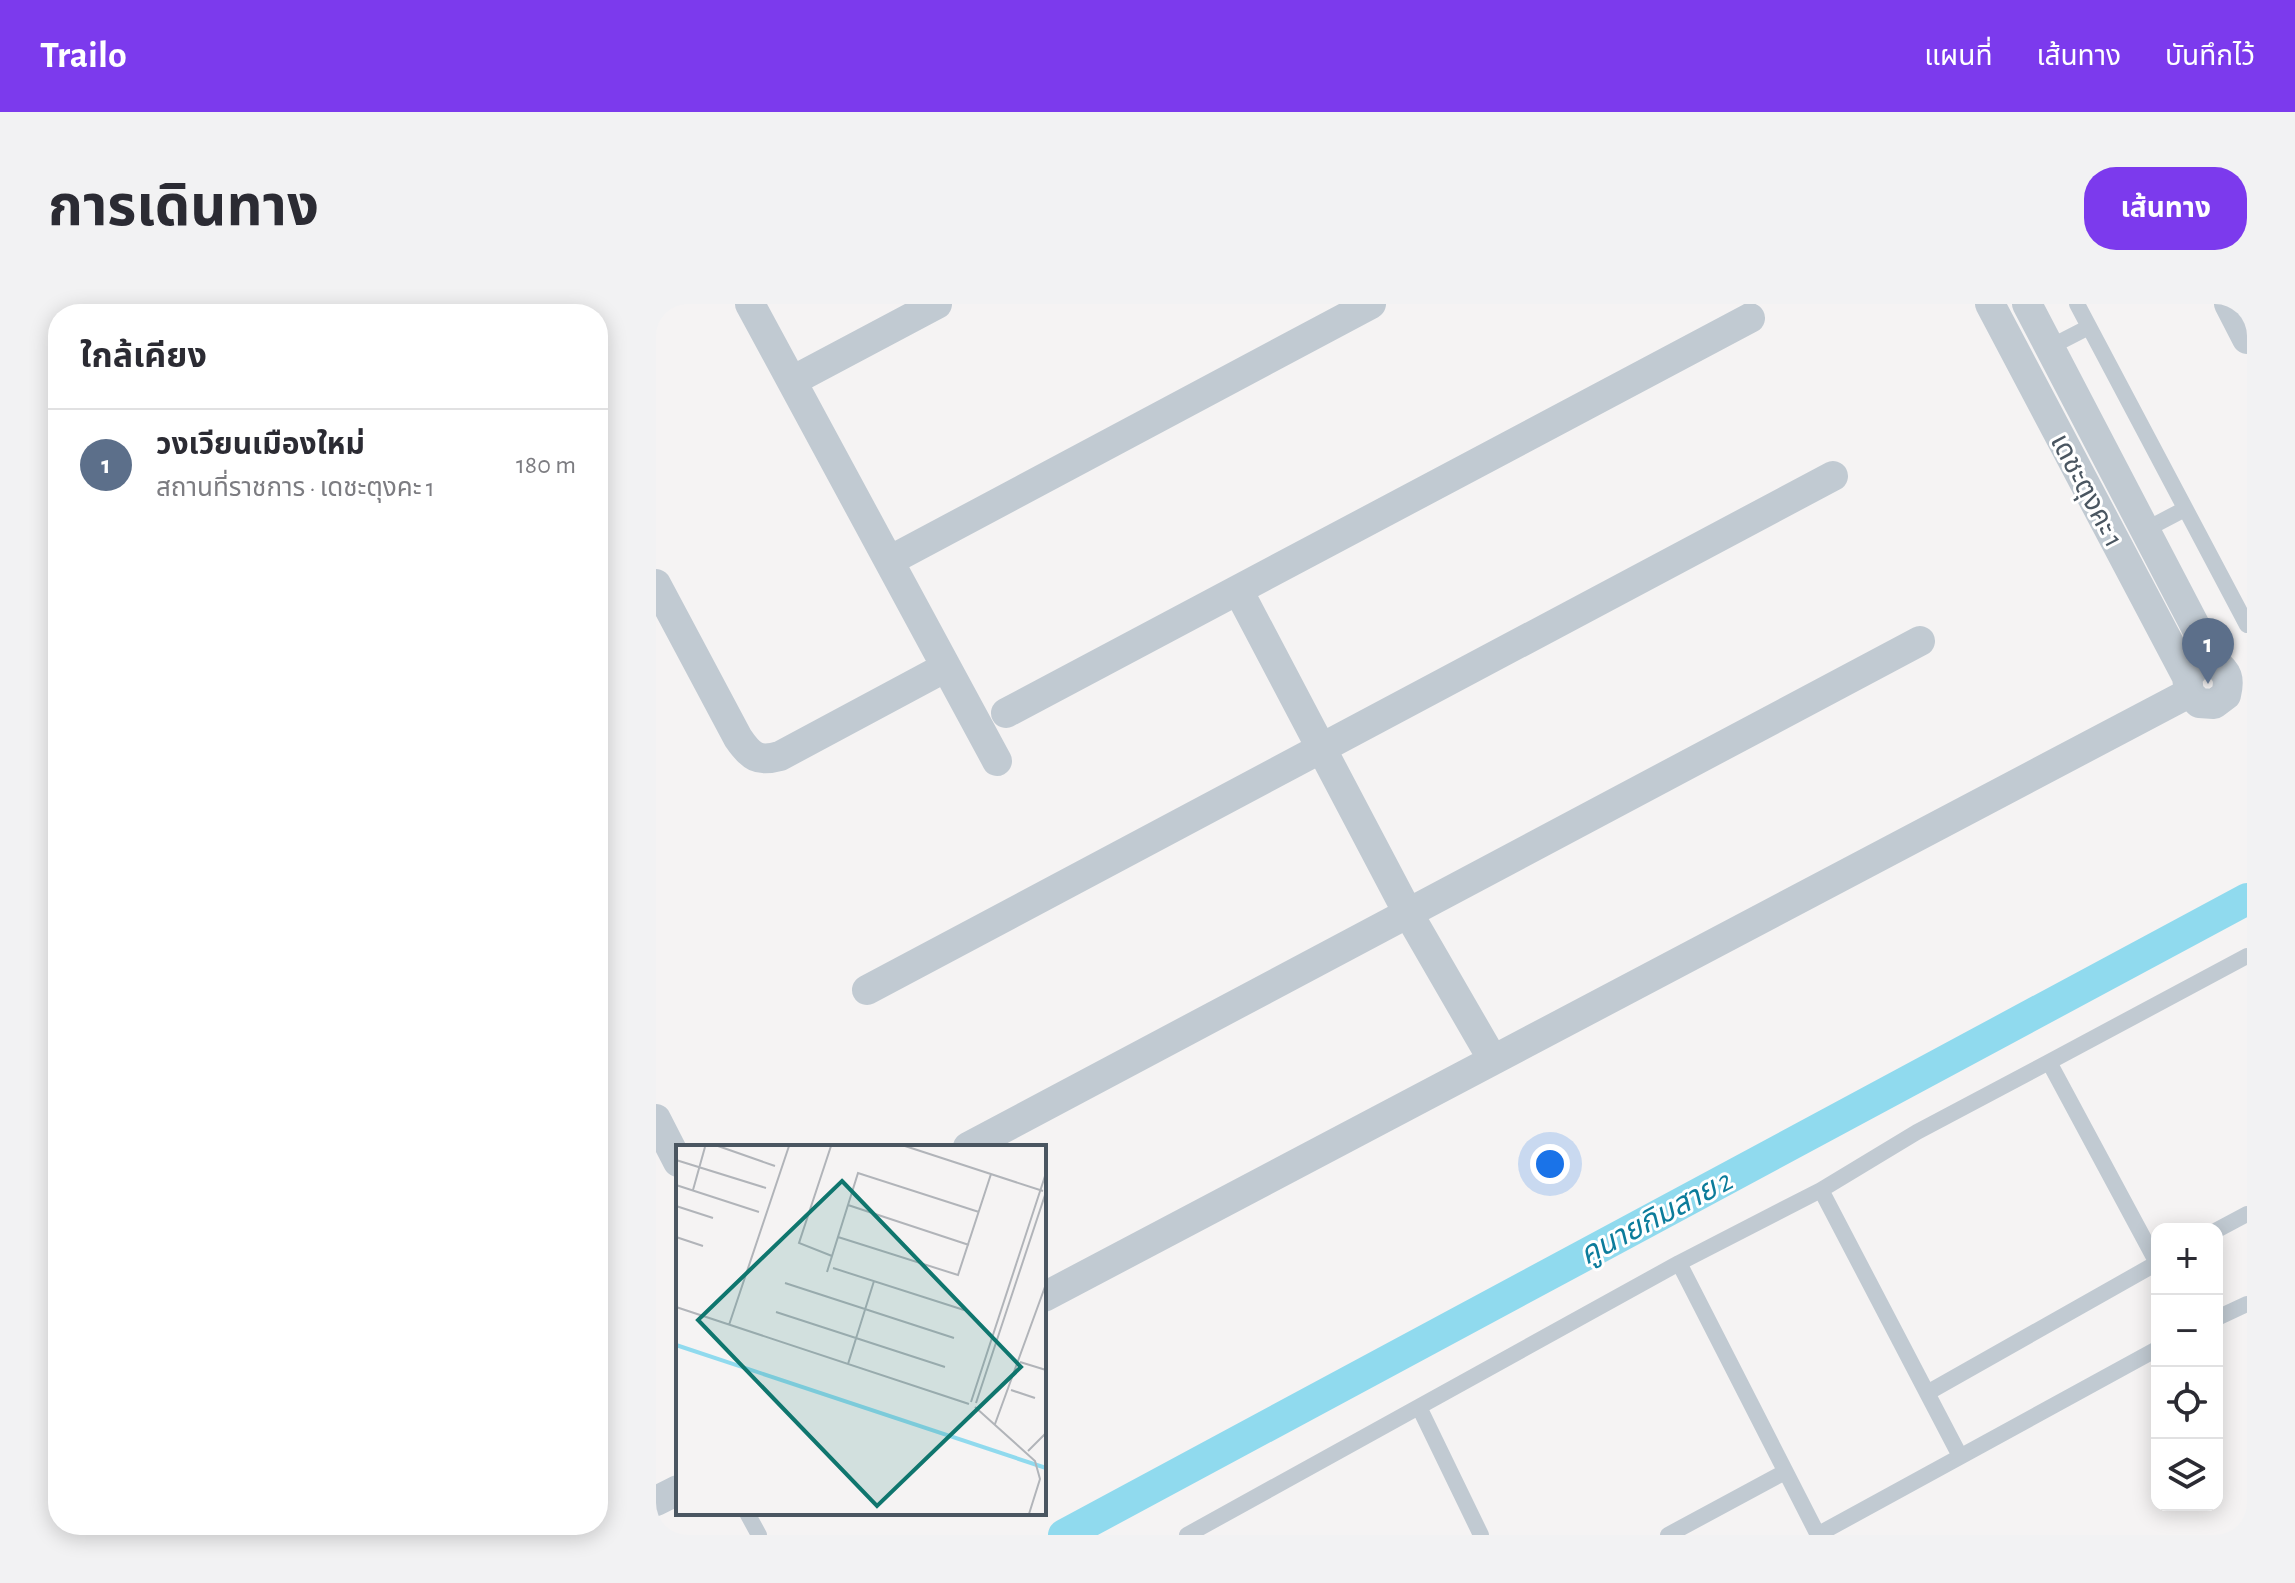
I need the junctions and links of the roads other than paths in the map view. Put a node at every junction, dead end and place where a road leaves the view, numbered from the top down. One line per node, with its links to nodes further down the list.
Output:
1 (750, 304): 12 (street)
2 (937, 304): 12 (street)
3 (1371, 304): 16 (street)
4 (1990, 304): 23 (street, เดชะตุงคะ 1)
5 (2027, 304): 11 (street, เดชะตุงคะ 1)
6 (2077, 304): 9 (lane)
7 (2229, 304): 10 (street)
8 (1750, 318): 18 (street)
9 (2089, 327): 11 (lane); 14 (lane)
10 (2247, 339)
11 (2050, 347): 15 (street, เดชะตุงคะ 1)
12 (792, 381): 16 (street)
13 (1833, 476): 25 (street)
14 (2185, 509): 15 (lane); 19 (lane)
15 (2145, 530): 22 (street, เดชะตุงคะ 1)
16 (889, 561): 21 (street)
17 (656, 584): 21 (street)
18 (1238, 590): 24 (street); 25 (street)
19 (2247, 625)
20 (1920, 641): 27 (street)
21 (946, 667): 26 (street)
22 (2230, 674): 23 (street)
23 (2188, 685): 30 (street)
24 (1006, 713)
25 (1323, 748): 27 (street); 29 (street)
26 (997, 761)
27 (1408, 913): 30 (street); 33 (street)
28 (2247, 956): 31 (lane)
29 (867, 990)
30 (1493, 1060): 41 (street)
31 (2049, 1062): 35 (lane); 38 (lane)
32 (656, 1119): 34 (street)
33 (972, 1145)
34 (676, 1158)
35 (1821, 1190): 39 (lane); 45 (lane)
36 (2247, 1214): 37 (lane)
37 (2223, 1227)
38 (2151, 1252)
39 (1679, 1263): 46 (lane); 48 (lane)
40 (2151, 1266): 45 (lane)
41 (1046, 1296)
42 (2247, 1304): 43 (lane)
43 (2223, 1315)
44 (2151, 1352): 47 (lane)
45 (1927, 1393): 47 (lane)
46 (1419, 1407): 54 (lane); 55 (lane)
47 (1960, 1456): 57 (lane)
48 (1785, 1472): 56 (lane); 57 (lane)
49 (676, 1491): 50 (street)
50 (656, 1501)
51 (748, 1515): 53 (lane)
52 (2247, 1531): 58 (lane)
53 (759, 1535)
54 (1187, 1535)
55 (1481, 1535)
56 (1668, 1535)
57 (1818, 1535)
58 (2240, 1535)

